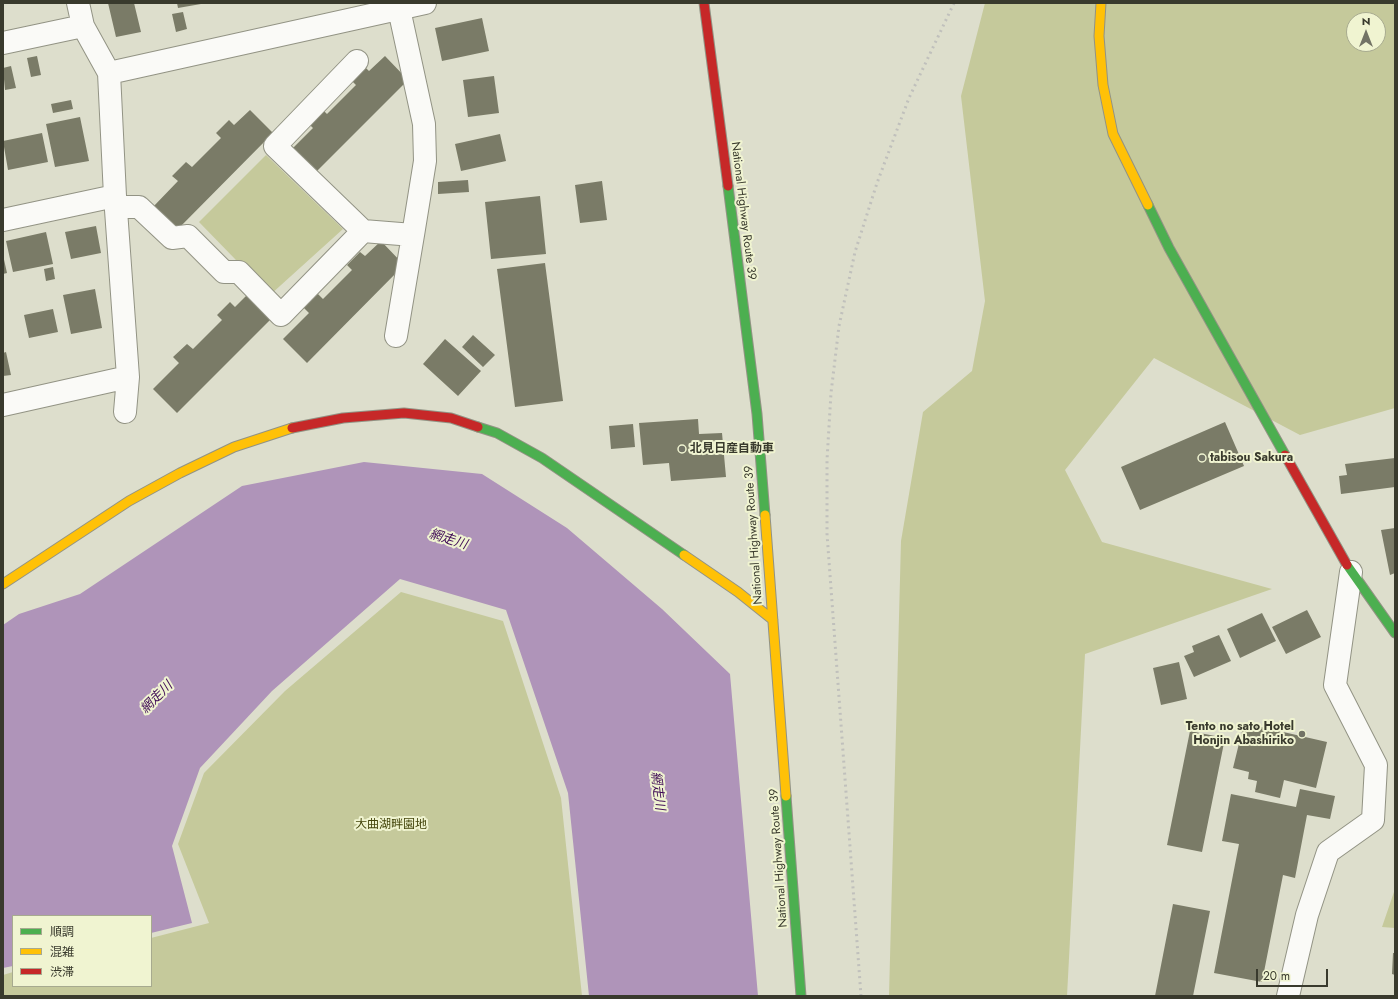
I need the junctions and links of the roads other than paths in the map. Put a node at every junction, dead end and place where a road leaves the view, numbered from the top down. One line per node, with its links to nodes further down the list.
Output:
1 (78, 3): 6 (street)
2 (425, 3): 5 (street)
3 (704, 3): 20 (main road, National Highway Route 39)
4 (1101, 3): 18 (main road)
5 (399, 9): 9 (street); 13 (street)
6 (83, 26): 7 (street); 9 (street)
7 (3, 43)
8 (357, 61): 12 (street)
9 (109, 73): 10 (street)
10 (115, 202): 11 (street); 12 (street); 15 (street)
11 (3, 220)
12 (363, 231): 13 (street)
13 (413, 235): 14 (street)
14 (396, 336)
15 (128, 377): 16 (street); 17 (street)
16 (3, 405)
17 (125, 412)
18 (1351, 572): 21 (main road); 23 (street)
19 (3, 584): 20 (main road)
20 (773, 620): 22 (main road, National Highway Route 39)
21 (1395, 633)
22 (802, 996)
23 (1288, 996)

